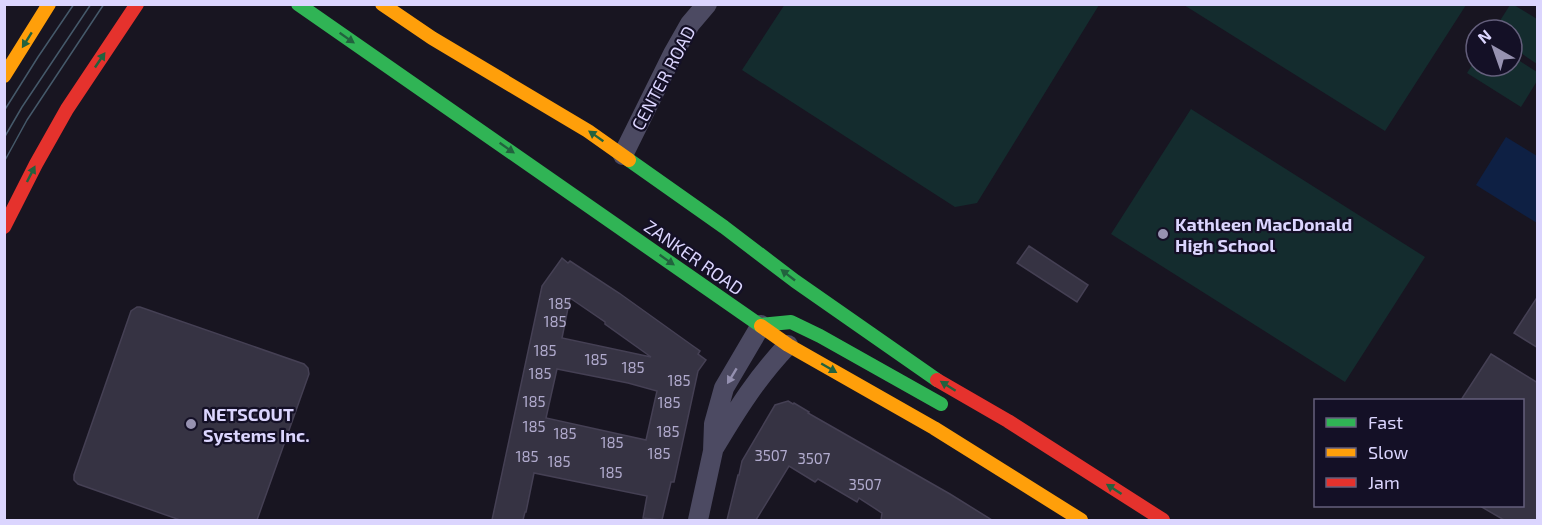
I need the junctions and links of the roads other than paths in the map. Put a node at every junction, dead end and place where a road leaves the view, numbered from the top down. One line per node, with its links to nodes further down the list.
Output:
1 (49, 4): 6 (main road, one-way to 6)
2 (137, 4): 8 (main road, one-way to 2)
3 (298, 4): 9 (main road, ZANKER ROAD, one-way to 9)
4 (382, 4): 7 (main road, one-way to 4)
5 (708, 4): 7 (street, CENTER ROAD)
6 (4, 76)
7 (623, 155): 11 (main road, one-way to 7)
8 (4, 227)
9 (761, 325): 10 (main road, ZANKER ROAD); 11 (main road); 12 (street, one-way to 12)
10 (788, 345): 12 (street); 14 (main road, ZANKER ROAD, one-way to 14)
11 (1008, 421): 15 (main road, one-way to 11)
12 (713, 451): 13 (street)
13 (698, 520)
14 (1081, 520)
15 (1163, 520)

